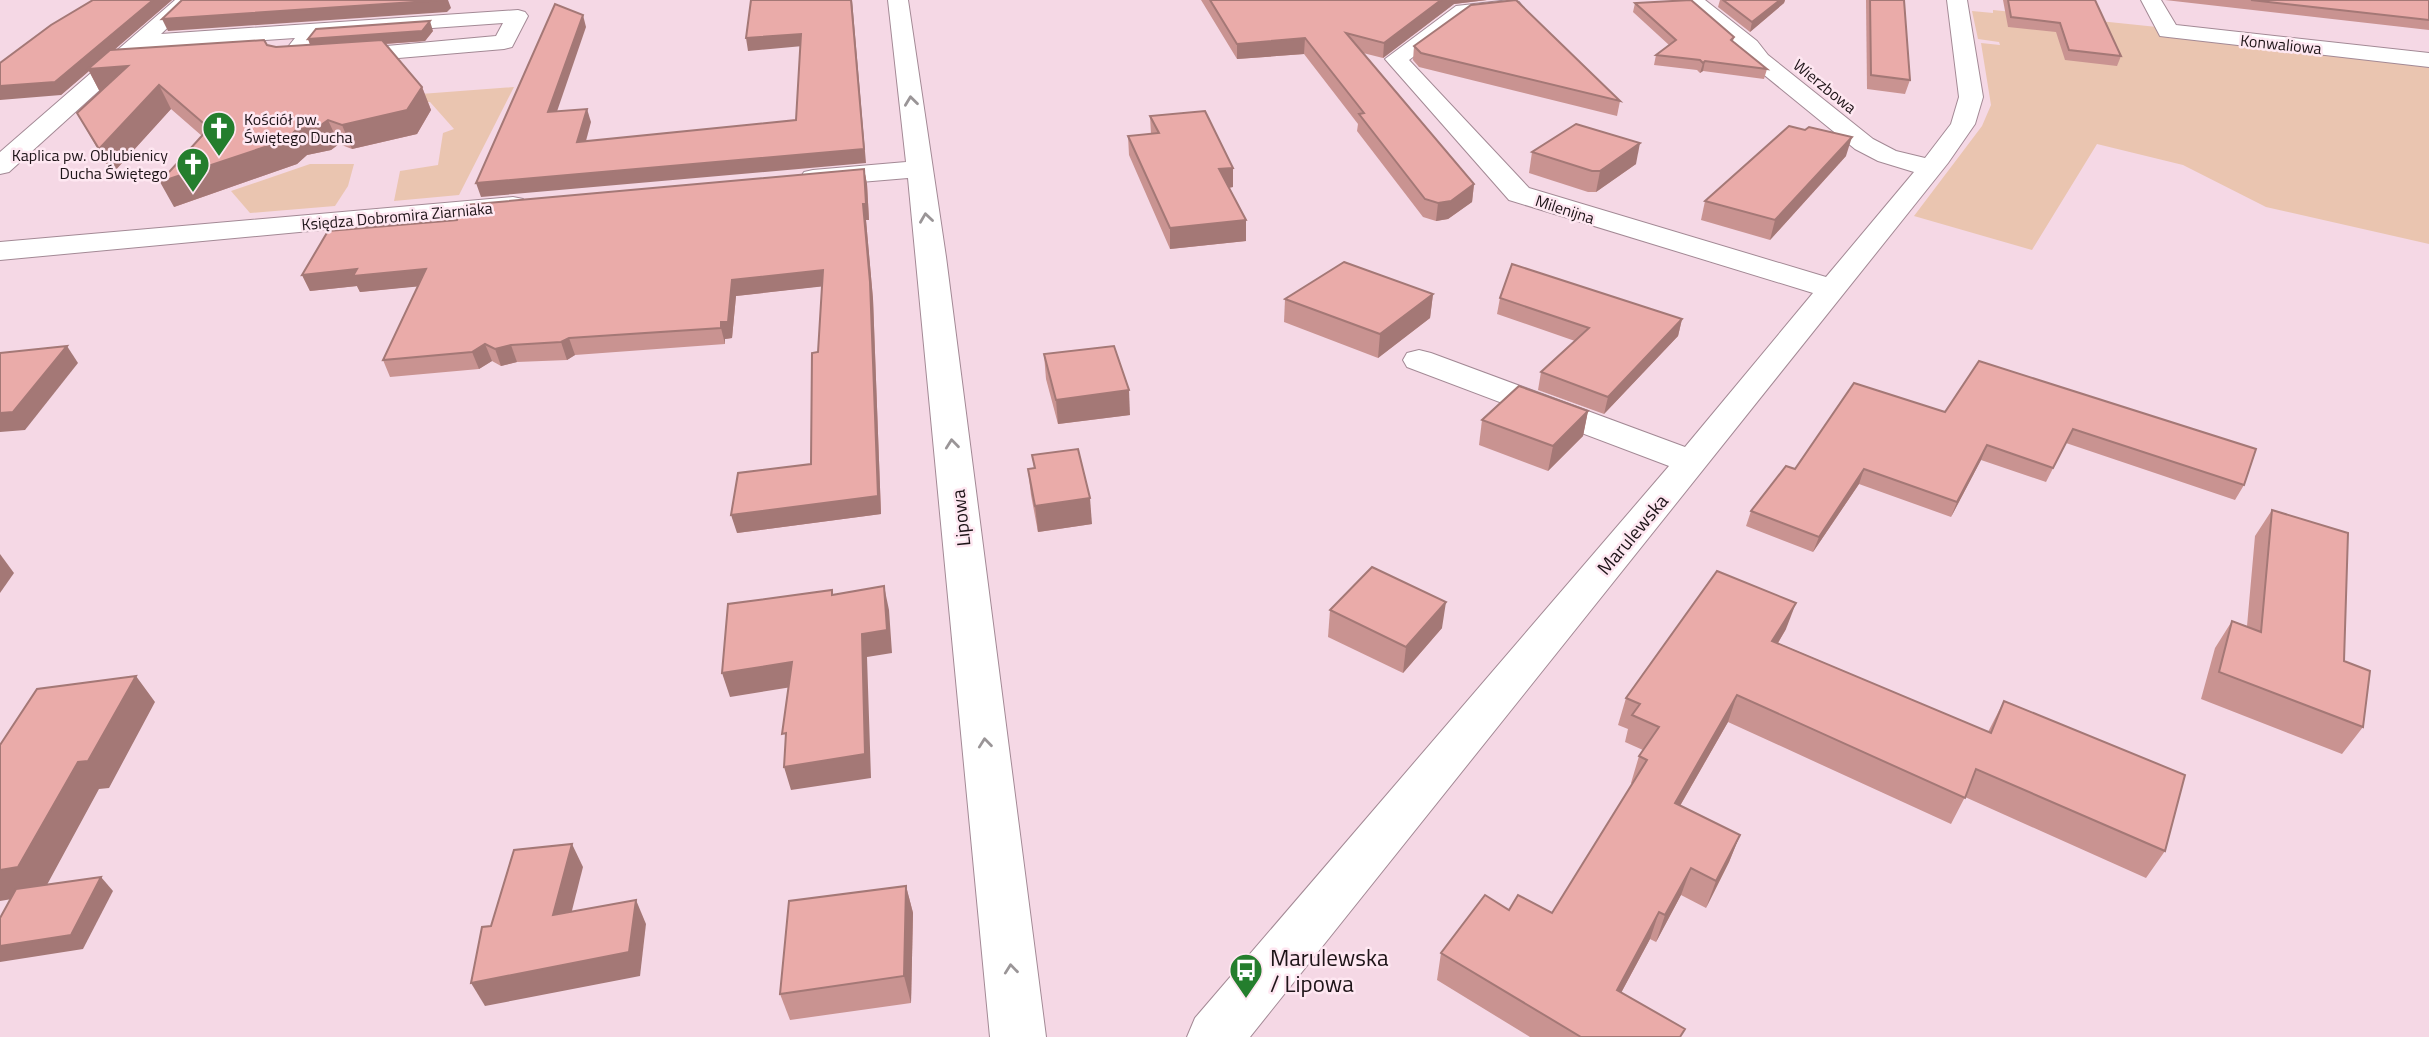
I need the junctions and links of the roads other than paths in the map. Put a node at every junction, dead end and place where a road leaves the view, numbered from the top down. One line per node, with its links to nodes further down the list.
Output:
1 (187, 0): 11 (street)
2 (434, 0): 9 (street)
3 (898, 0): 17 (street, Lipowa, one-way to 3)
4 (1692, 0): 15 (street)
5 (1719, 0): 15 (street, Wierzbowa)
6 (1957, 0): 15 (street, Marulewska)
7 (2151, 0): 13 (street, Konwaliowa)
8 (1512, 6): 21 (street, Milenijna)
9 (363, 9)
10 (313, 30): 11 (street); 12 (street); 12 (street)
11 (140, 42): 14 (street)
12 (294, 52): 14 (street)
13 (2429, 60)
14 (116, 64): 16 (street)
15 (1934, 163): 21 (street, Marulewska)
16 (0, 166)
17 (919, 169): 18 (street); 24 (street, Lipowa, one-way to 17)
18 (787, 181)
19 (542, 203): 20 (street, Księdza Dobromira Ziarniaka)
20 (0, 251)
21 (1833, 289): 23 (street, Marulewska)
22 (1419, 360): 23 (street)
23 (1692, 461): 25 (street, Marulewska)
24 (1018, 1037)
25 (1215, 1037)

